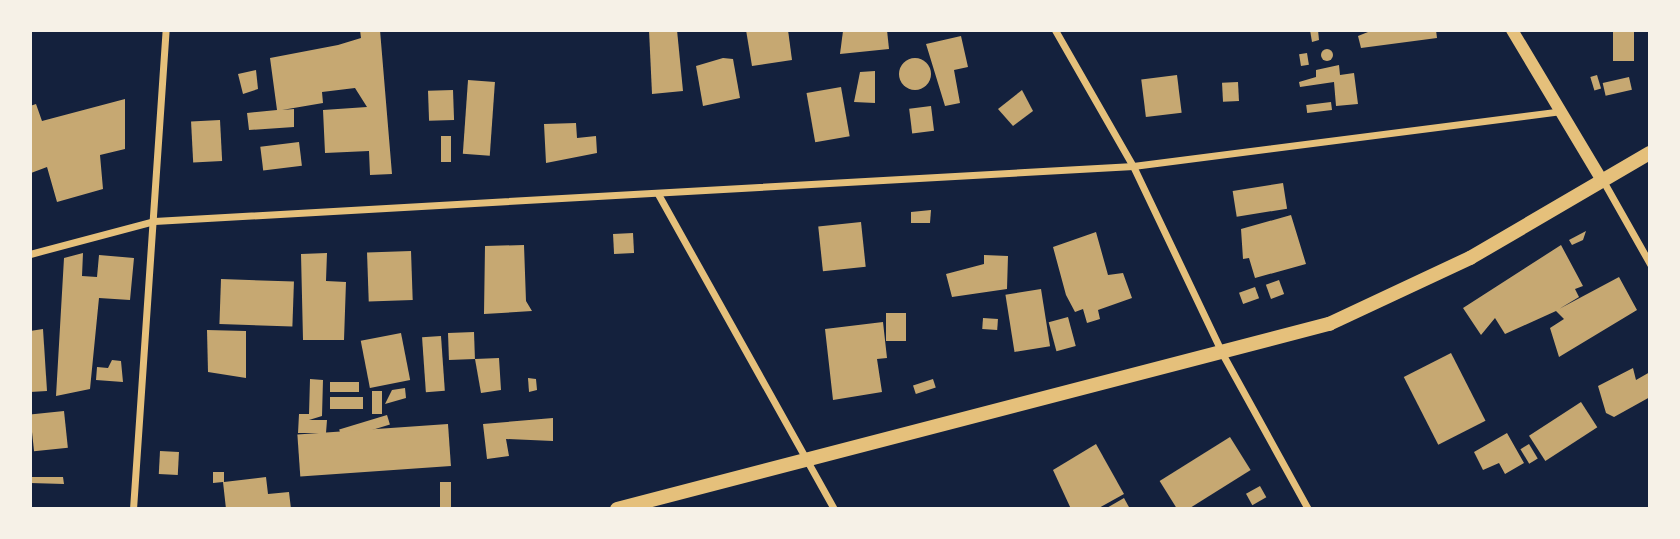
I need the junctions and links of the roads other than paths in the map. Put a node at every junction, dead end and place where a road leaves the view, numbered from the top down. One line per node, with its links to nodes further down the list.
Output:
1 (166, 30): 9 (street)
2 (1055, 30): 6 (street)
3 (1512, 30): 4 (street)
4 (1556, 112): 6 (street); 7 (street)
5 (1650, 153): 7 (main road)
6 (1133, 166): 8 (street); 12 (street)
7 (1601, 179): 11 (street); 12 (main road)
8 (658, 194): 9 (street); 13 (street)
9 (154, 221): 10 (street); 14 (street)
10 (30, 254)
11 (1650, 264)
12 (1223, 355): 13 (main road); 17 (street)
13 (806, 460): 15 (main road); 16 (street)
14 (133, 509)
15 (617, 509)
16 (834, 509)
17 (1308, 509)

